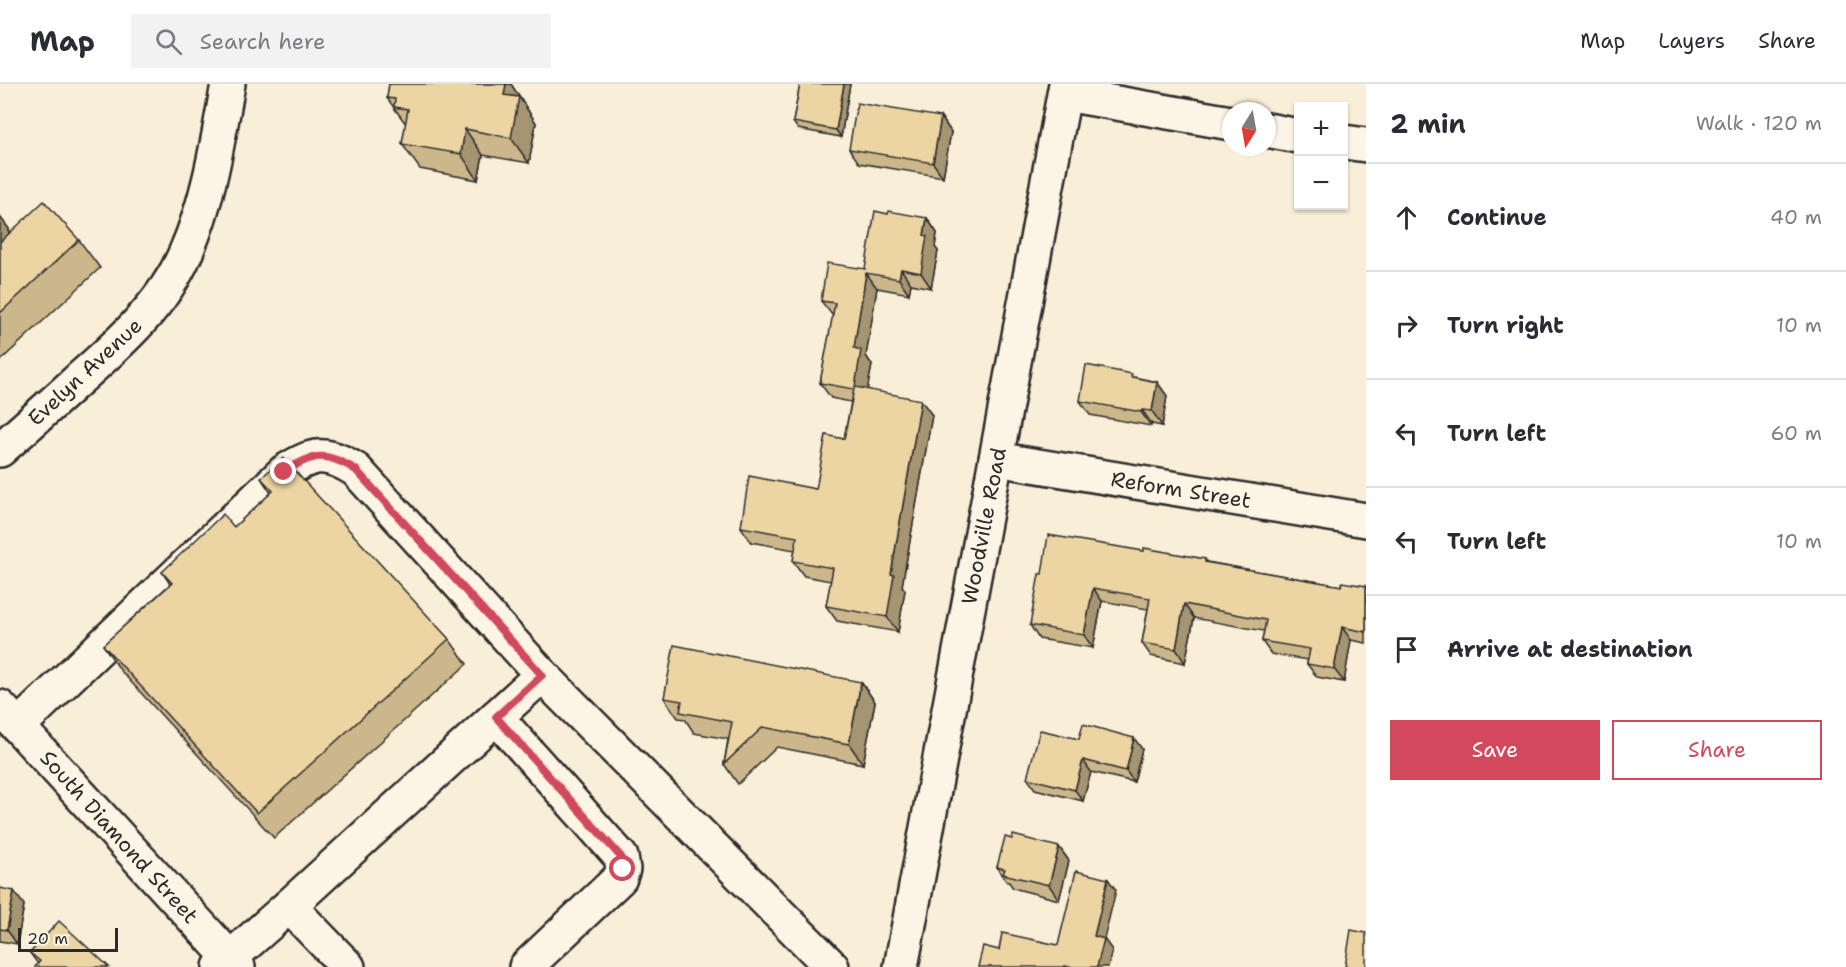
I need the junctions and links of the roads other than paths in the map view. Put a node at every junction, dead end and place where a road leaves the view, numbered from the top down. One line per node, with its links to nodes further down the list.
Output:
1 (228, 84): 8 (street, Evelyn Avenue)
2 (1066, 89): 3 (street); 9 (street, Woodville Road)
3 (1222, 121)
4 (1276, 132): 5 (street)
5 (1294, 135)
6 (1348, 143): 7 (street)
7 (1366, 145)
8 (0, 450)
9 (996, 459): 10 (street, Reform Street); 19 (street, Woodville Road)
10 (1366, 520)
11 (542, 675): 12 (street); 13 (street); 18 (street)
12 (9, 716): 15 (street, South Diamond Street)
13 (496, 717): 14 (street); 17 (street)
14 (289, 906): 15 (street); 16 (street)
15 (229, 964)
16 (348, 967)
17 (526, 967)
18 (832, 967)
19 (901, 967)

